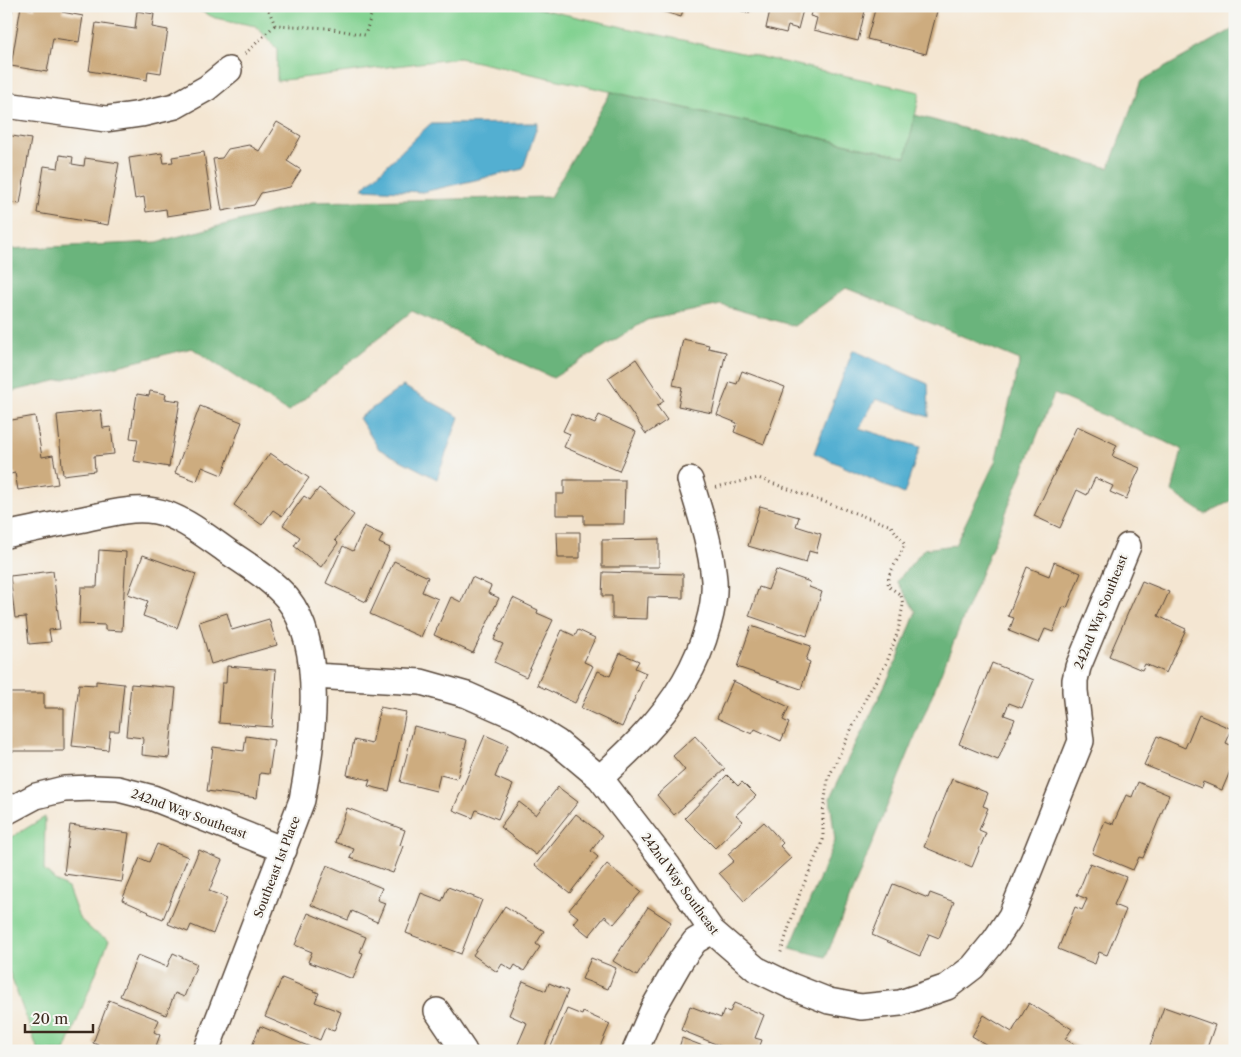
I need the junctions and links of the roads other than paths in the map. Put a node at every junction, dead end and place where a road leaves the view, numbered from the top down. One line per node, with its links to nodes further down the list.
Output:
1 (230, 70): 2 (street)
2 (6, 105)
3 (692, 486): 7 (street)
4 (6, 535): 6 (street, Southeast 1st Place)
5 (1128, 546): 10 (street, 242nd Way Southeast)
6 (313, 676): 7 (street, 242nd Way Southeast); 9 (street, Southeast 1st Place)
7 (600, 778): 10 (street, 242nd Way Southeast)
8 (6, 812): 9 (street, 242nd Way Southeast)
9 (284, 850): 12 (street, Southeast 1st Place)
10 (712, 931): 14 (street)
11 (437, 1011): 13 (street)
12 (206, 1051)
13 (464, 1051)
14 (635, 1051)

